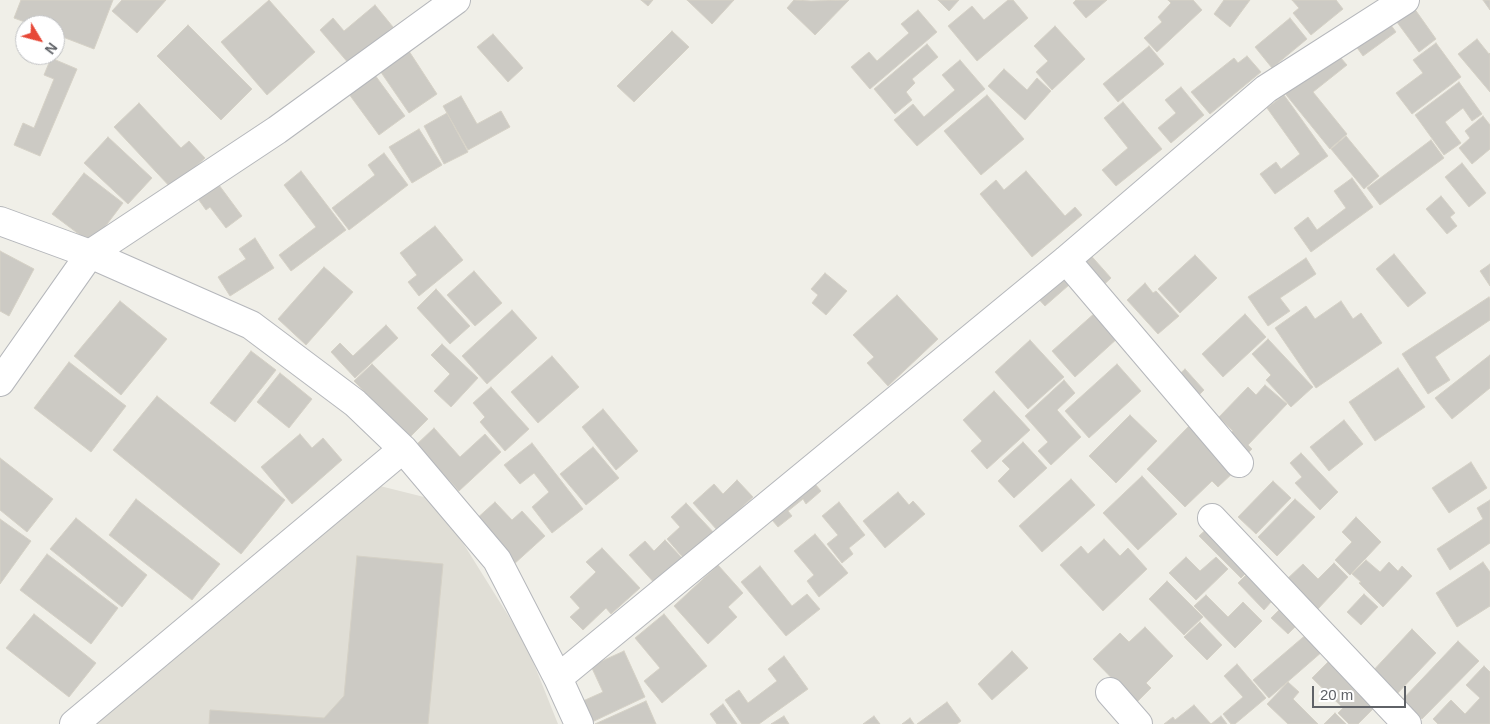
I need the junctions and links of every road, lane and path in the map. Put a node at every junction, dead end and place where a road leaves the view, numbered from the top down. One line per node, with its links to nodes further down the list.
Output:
1 (456, 0): 4 (street)
2 (1405, 0): 5 (street)
3 (0, 221): 4 (street)
4 (90, 254): 6 (street); 7 (street)
5 (1066, 260): 8 (street); 10 (street)
6 (0, 382)
7 (403, 449): 10 (street); 12 (street)
8 (1239, 463)
9 (1212, 518): 15 (street)
10 (558, 678): 13 (street)
11 (1110, 692): 14 (street)
12 (74, 724)
13 (579, 724)
14 (1138, 724)
15 (1407, 724)

